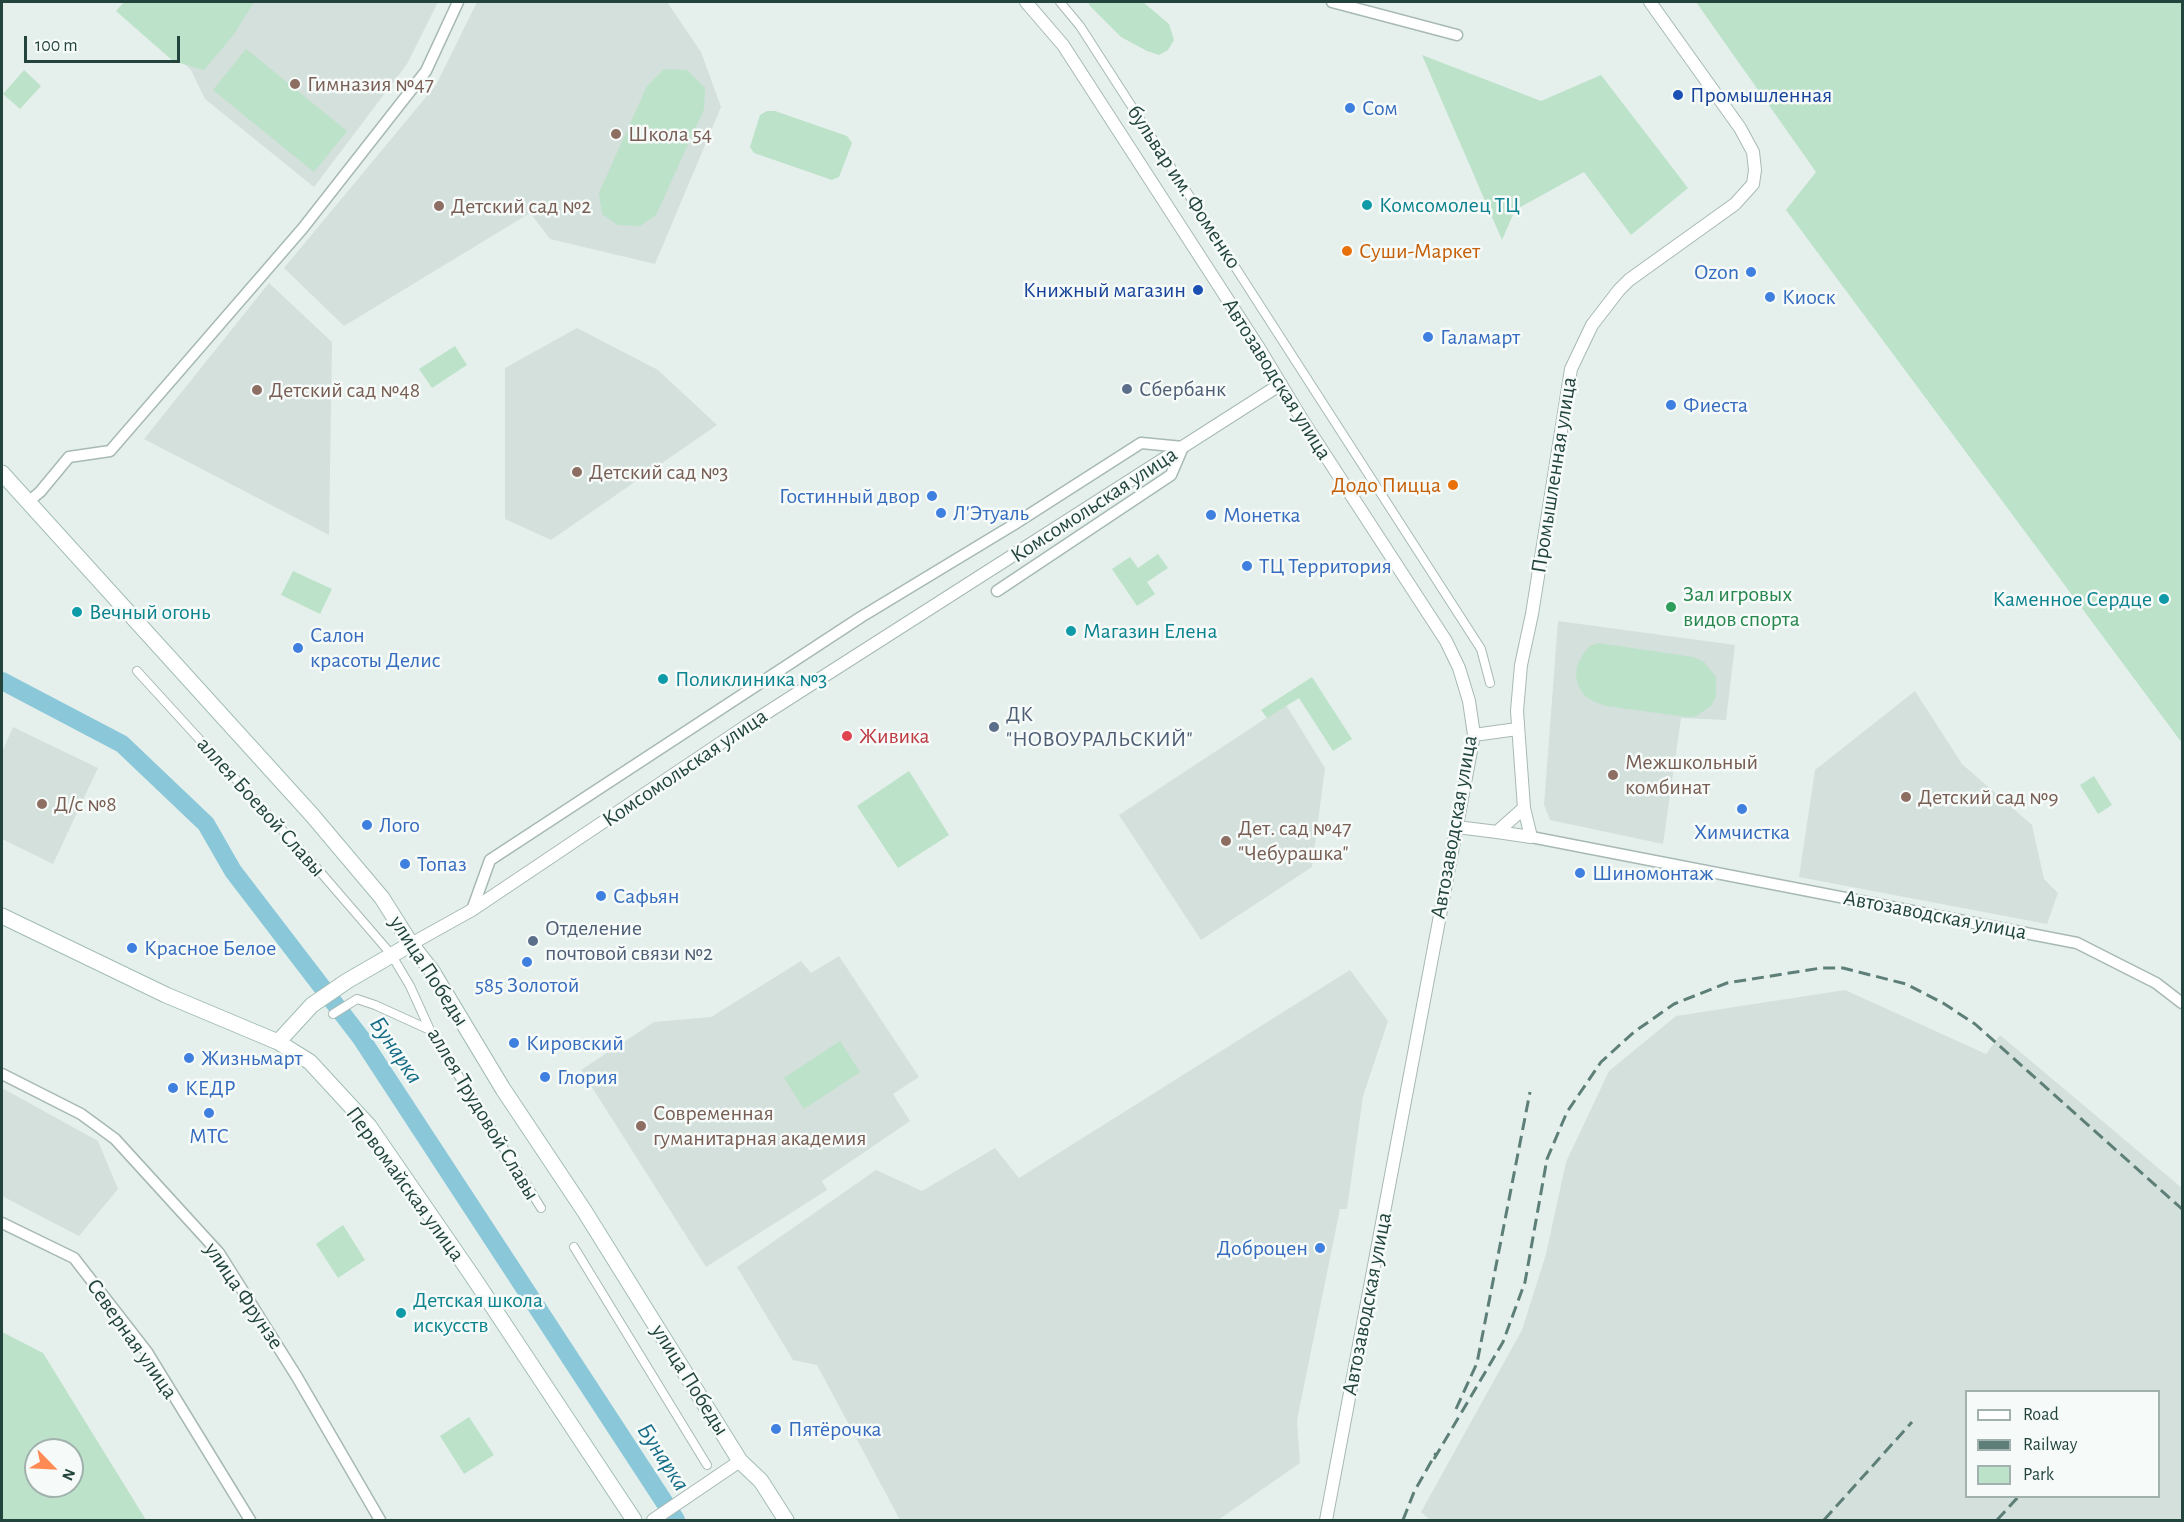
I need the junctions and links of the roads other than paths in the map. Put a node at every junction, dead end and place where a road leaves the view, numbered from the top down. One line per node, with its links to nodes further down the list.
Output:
1 (458, 2): 10 (street)
2 (1026, 2): 7 (street, Автозаводская улица)
3 (1059, 2): 13 (street, бульвар им. Фоменко)
4 (1332, 2): 6 (street)
5 (1650, 2): 14 (street, Промышленная улица)
6 (1458, 35)
7 (1281, 384): 8 (street, Комсомольская улица); 15 (street, Автозаводская улица)
8 (1183, 447): 11 (street); 20 (street, Комсомольская улица); 20 (street)
9 (2, 473): 10 (main road, улица Победы)
10 (28, 502): 22 (main road, улица Победы)
11 (997, 591)
12 (137, 671): 23 (street, аллея Боевой Славы)
13 (1490, 682)
14 (1517, 729): 15 (street); 16 (street, Промышленная улица)
15 (1474, 735): 17 (street, Автозаводская улица)
16 (1524, 808): 18 (street); 19 (street, Промышленная улица)
17 (1457, 827): 18 (street); 40 (street, Автозаводская улица)
18 (1497, 832): 19 (street)
19 (1531, 837): 25 (street, Автозаводская улица)
20 (472, 910): 22 (street, Комсомольская улица)
21 (2, 916): 28 (main road)
22 (411, 944): 23 (main road, Комсомольская улица); 33 (main road, улица Победы)
23 (387, 950): 24 (street, аллея Боевой Славы); 28 (main road, Комсомольская улица)
24 (410, 986): 27 (street, аллея Трудовой Славы)
25 (2182, 1003)
26 (333, 1014): 27 (street)
27 (430, 1030): 30 (street, аллея Трудовой Славы)
28 (278, 1042): 37 (main road, Первомайская улица)
29 (2, 1074): 36 (street, улица Фрунзе)
30 (541, 1208)
31 (2, 1223): 35 (street, Северная улица)
32 (574, 1247): 34 (street)
33 (740, 1461): 38 (street); 39 (main road, улица Победы)
34 (707, 1465)
35 (250, 1521)
36 (380, 1521)
37 (634, 1521)
38 (653, 1521)
39 (786, 1521)
40 (1326, 1521)

